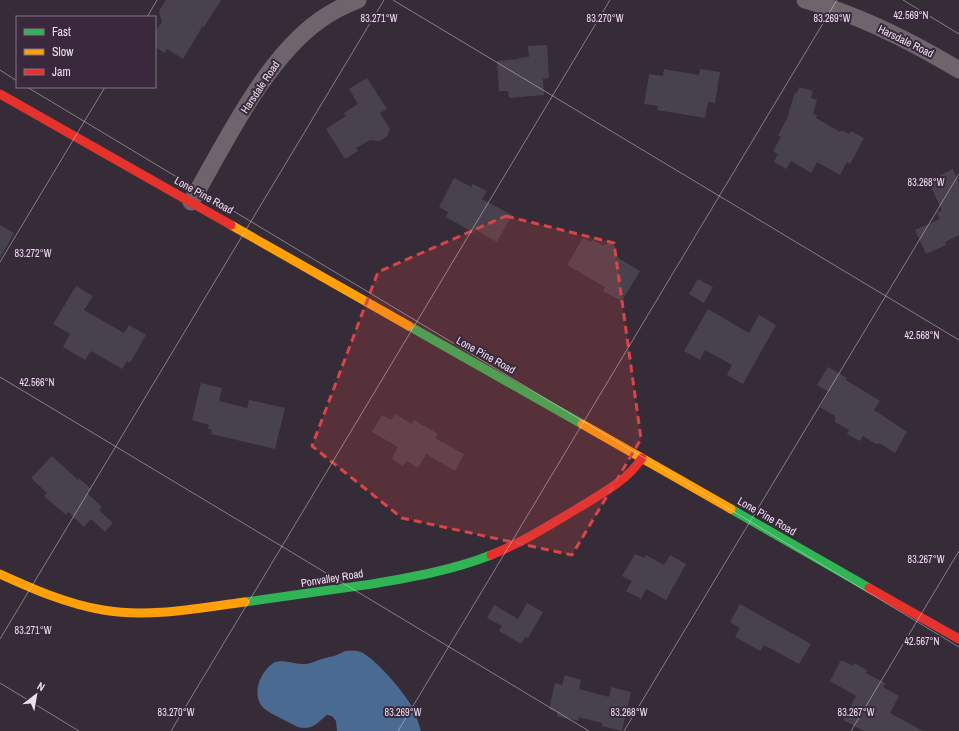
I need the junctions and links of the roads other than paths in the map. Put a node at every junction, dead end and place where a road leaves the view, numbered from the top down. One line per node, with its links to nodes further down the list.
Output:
1 (358, 0): 5 (street, Harsdale Road)
2 (805, 0): 3 (street, Harsdale Road)
3 (959, 70)
4 (0, 94): 5 (street, Lone Pine Road)
5 (190, 202): 6 (street, Lone Pine Road)
6 (642, 458): 7 (street, Ponvalley Road); 8 (street, Lone Pine Road)
7 (0, 574)
8 (959, 639)

